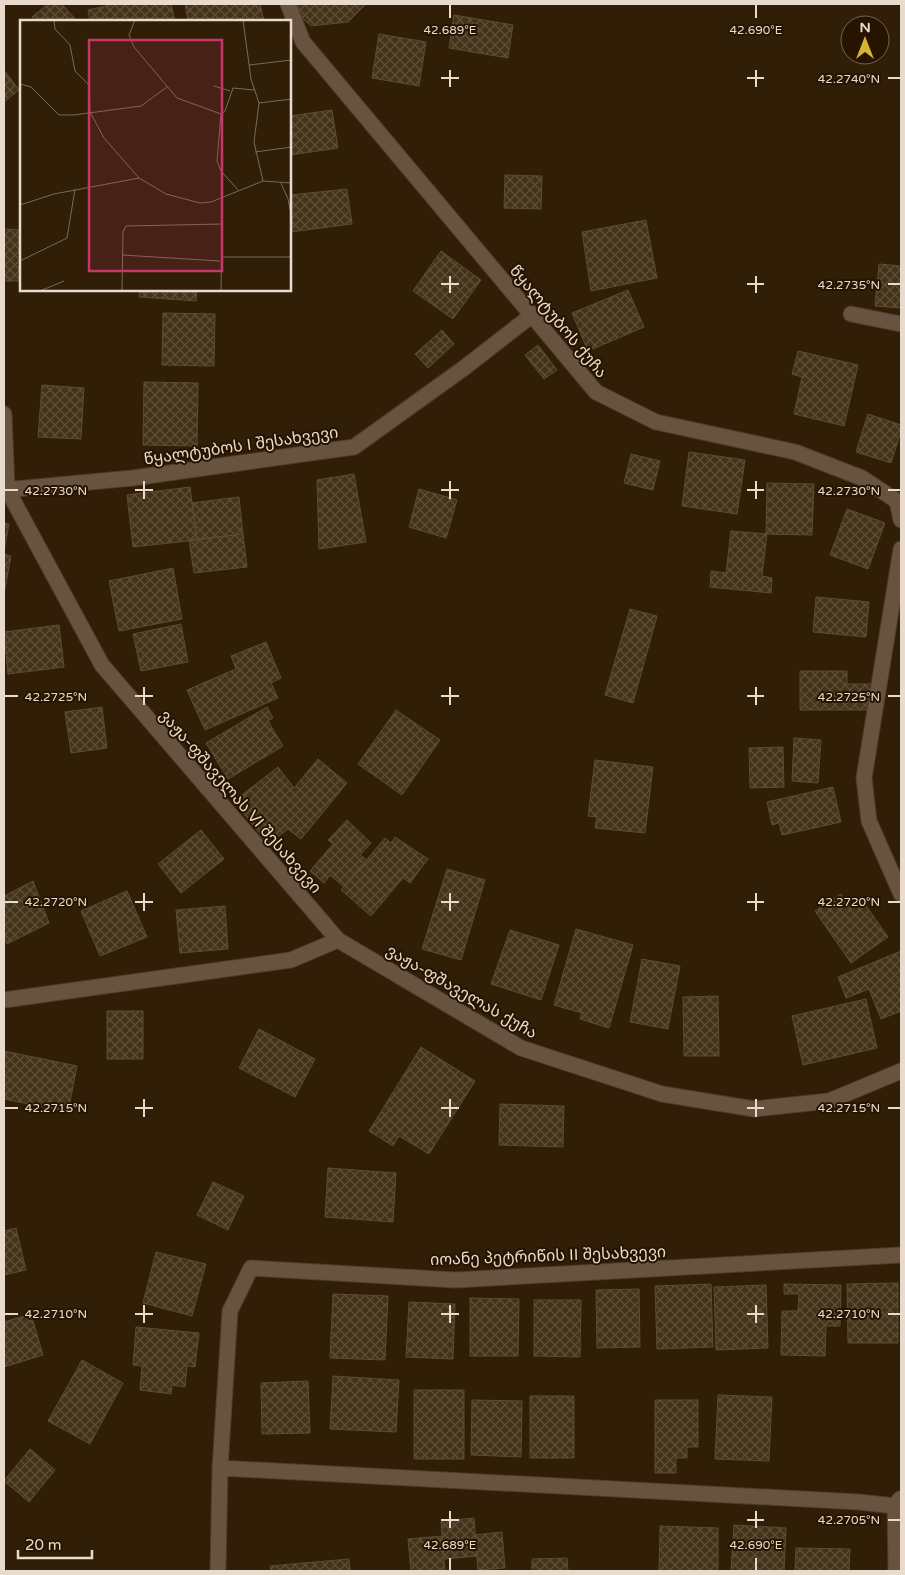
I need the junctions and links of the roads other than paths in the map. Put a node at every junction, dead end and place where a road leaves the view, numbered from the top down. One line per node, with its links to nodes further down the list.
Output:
1 (288, 4): 3 (street, წყალტუბოს ქუჩა)
2 (851, 314): 4 (street)
3 (531, 316): 6 (street, წყალტუბოს I შესახვევი); 7 (street, წყალტუბოს ქუჩა)
4 (901, 324)
5 (4, 414): 6 (street, ვაჟა-ფშაველას VI შესახვევი)
6 (5, 489): 11 (street, ვაჟა-ფშაველას VI შესახვევი)
7 (899, 500): 8 (street, წყალტუბოს ქუჩა)
8 (901, 520)
9 (901, 549): 10 (street)
10 (901, 894)
11 (338, 940): 12 (street); 13 (street, ვაჟა-ფშაველას ქუჩა)
12 (4, 1000)
13 (901, 1070)
14 (901, 1255): 15 (street, იოანე პეტრიწის II შესახვევი)
15 (220, 1468): 16 (street); 17 (street, იოანე პეტრიწის II შესახვევი)
16 (898, 1502): 18 (street)
17 (218, 1571)
18 (896, 1571)

